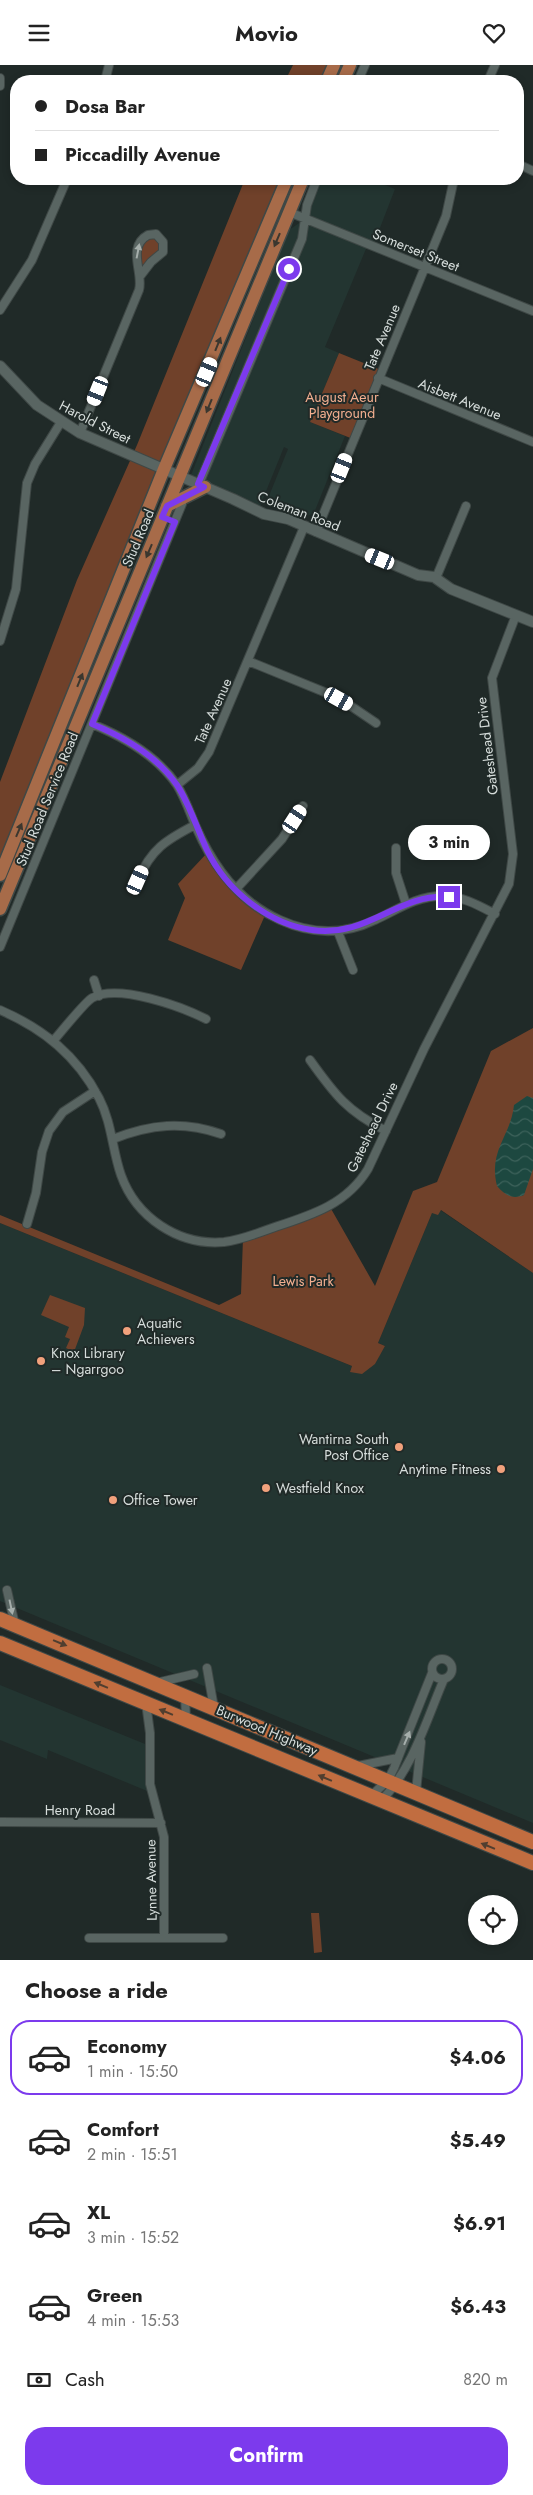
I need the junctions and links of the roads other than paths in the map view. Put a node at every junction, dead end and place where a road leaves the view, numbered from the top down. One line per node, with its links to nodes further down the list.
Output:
1 (0, 78): 2 (street)
2 (0, 86)
3 (64, 185): 12 (street)
4 (284, 185): 19 (main road, Stud Road, one-way to 4)
5 (300, 185): 8 (main road, Stud Road)
6 (315, 185): 9 (street)
7 (453, 185): 10 (street, Tate Avenue)
8 (289, 212): 9 (street, Somerset Street); 20 (main road, Stud Road, one-way to 20)
9 (305, 219): 10 (street, Somerset Street); 21 (street)
10 (425, 267): 13 (street, Somerset Street); 15 (street, Tate Avenue)
11 (141, 275): 11 (street, one-way to 11); 17 (street)
12 (0, 310)
13 (533, 311)
14 (0, 366): 16 (street, Harold Street)
15 (378, 378): 18 (street, Aisbett Avenue); 27 (street, Tate Avenue)
16 (61, 422): 17 (street, Harold Street); 30 (street)
17 (80, 433): 19 (street, Harold Street)
18 (533, 442)
19 (164, 469): 20 (street, Coleman Road); 40 (main road, Stud Road, one-way to 19)
20 (180, 476): 21 (street, Coleman Road); 24 (main road, Stud Road)
21 (202, 485): 24 (main road); 26 (street, Coleman Road)
22 (182, 504): 25 (street, Stud Road Service Road)
23 (466, 506): 28 (street)
24 (165, 512): 25 (street); 44 (main road, Stud Road, one-way to 44)
25 (175, 522): 35 (street, Stud Road Service Road)
26 (304, 527): 27 (street, Coleman Road); 33 (street, Tate Avenue)
27 (316, 532): 28 (street, Coleman Road)
28 (436, 578): 29 (street, Coleman Road)
29 (516, 615): 31 (street, Coleman Road); 45 (street, Gateshead Drive)
30 (4, 619): 32 (street)
31 (533, 622)
32 (0, 641)
33 (248, 661): 34 (street); 36 (street, Tate Avenue)
34 (376, 723)
35 (92, 724): 36 (street); 47 (street, Stud Road Service Road)
36 (177, 785): 38 (street)
37 (303, 807): 42 (street)
38 (196, 825): 41 (street); 42 (street)
39 (396, 848): 43 (street)
40 (0, 875)
41 (138, 880)
42 (236, 889): 46 (street)
43 (406, 904): 45 (street); 46 (street)
44 (0, 909)
45 (495, 914): 56 (street, Gateshead Drive)
46 (338, 932): 48 (street)
47 (0, 947)
48 (352, 970)
49 (94, 980): 50 (street)
50 (99, 996): 52 (street); 53 (street)
51 (0, 1010): 53 (street, Gateshead Drive)
52 (206, 1019)
53 (54, 1040): 55 (street, Gateshead Drive)
54 (310, 1060): 56 (street)
55 (95, 1091): 58 (street, Gateshead Drive); 59 (street)
56 (386, 1131): 58 (street, Gateshead Drive)
57 (221, 1135): 58 (street)
58 (113, 1139)
59 (27, 1224)
60 (7, 1590): 62 (street, one-way to 62)
61 (0, 1619): 62 (highway, Burwood Highway)
62 (15, 1625): 68 (highway, Burwood Highway, one-way to 68)
63 (0, 1643): 70 (highway, Burwood Highway, one-way to 63)
64 (207, 1668): 71 (street)
65 (432, 1673): 67 (street); 67 (street); 74 (street, one-way to 65)
66 (194, 1674): 68 (street)
67 (444, 1679): 73 (street)
68 (156, 1683): 69 (highway, Burwood Highway)
69 (191, 1697): 71 (highway, Burwood Highway); 72 (street)
70 (146, 1703): 72 (highway, Burwood Highway, one-way to 70); 80 (street, Lynne Avenue)
71 (214, 1708): 75 (highway, Burwood Highway)
72 (187, 1720): 78 (highway, Burwood Highway, one-way to 72)
73 (422, 1732): 76 (street); 77 (street)
74 (398, 1758): 75 (street); 76 (street)
75 (356, 1767): 76 (highway, Burwood Highway)
76 (392, 1782): 77 (highway, Burwood Highway); 78 (street); 78 (street)
77 (416, 1792): 81 (highway, Burwood Highway)
78 (376, 1799): 82 (highway, Burwood Highway, one-way to 78)
79 (0, 1822): 80 (street, Henry Road)
80 (161, 1823): 84 (street, Lynne Avenue)
81 (533, 1841)
82 (533, 1863)
83 (89, 1938): 84 (street)
84 (164, 1938): 85 (street)
85 (223, 1938)

